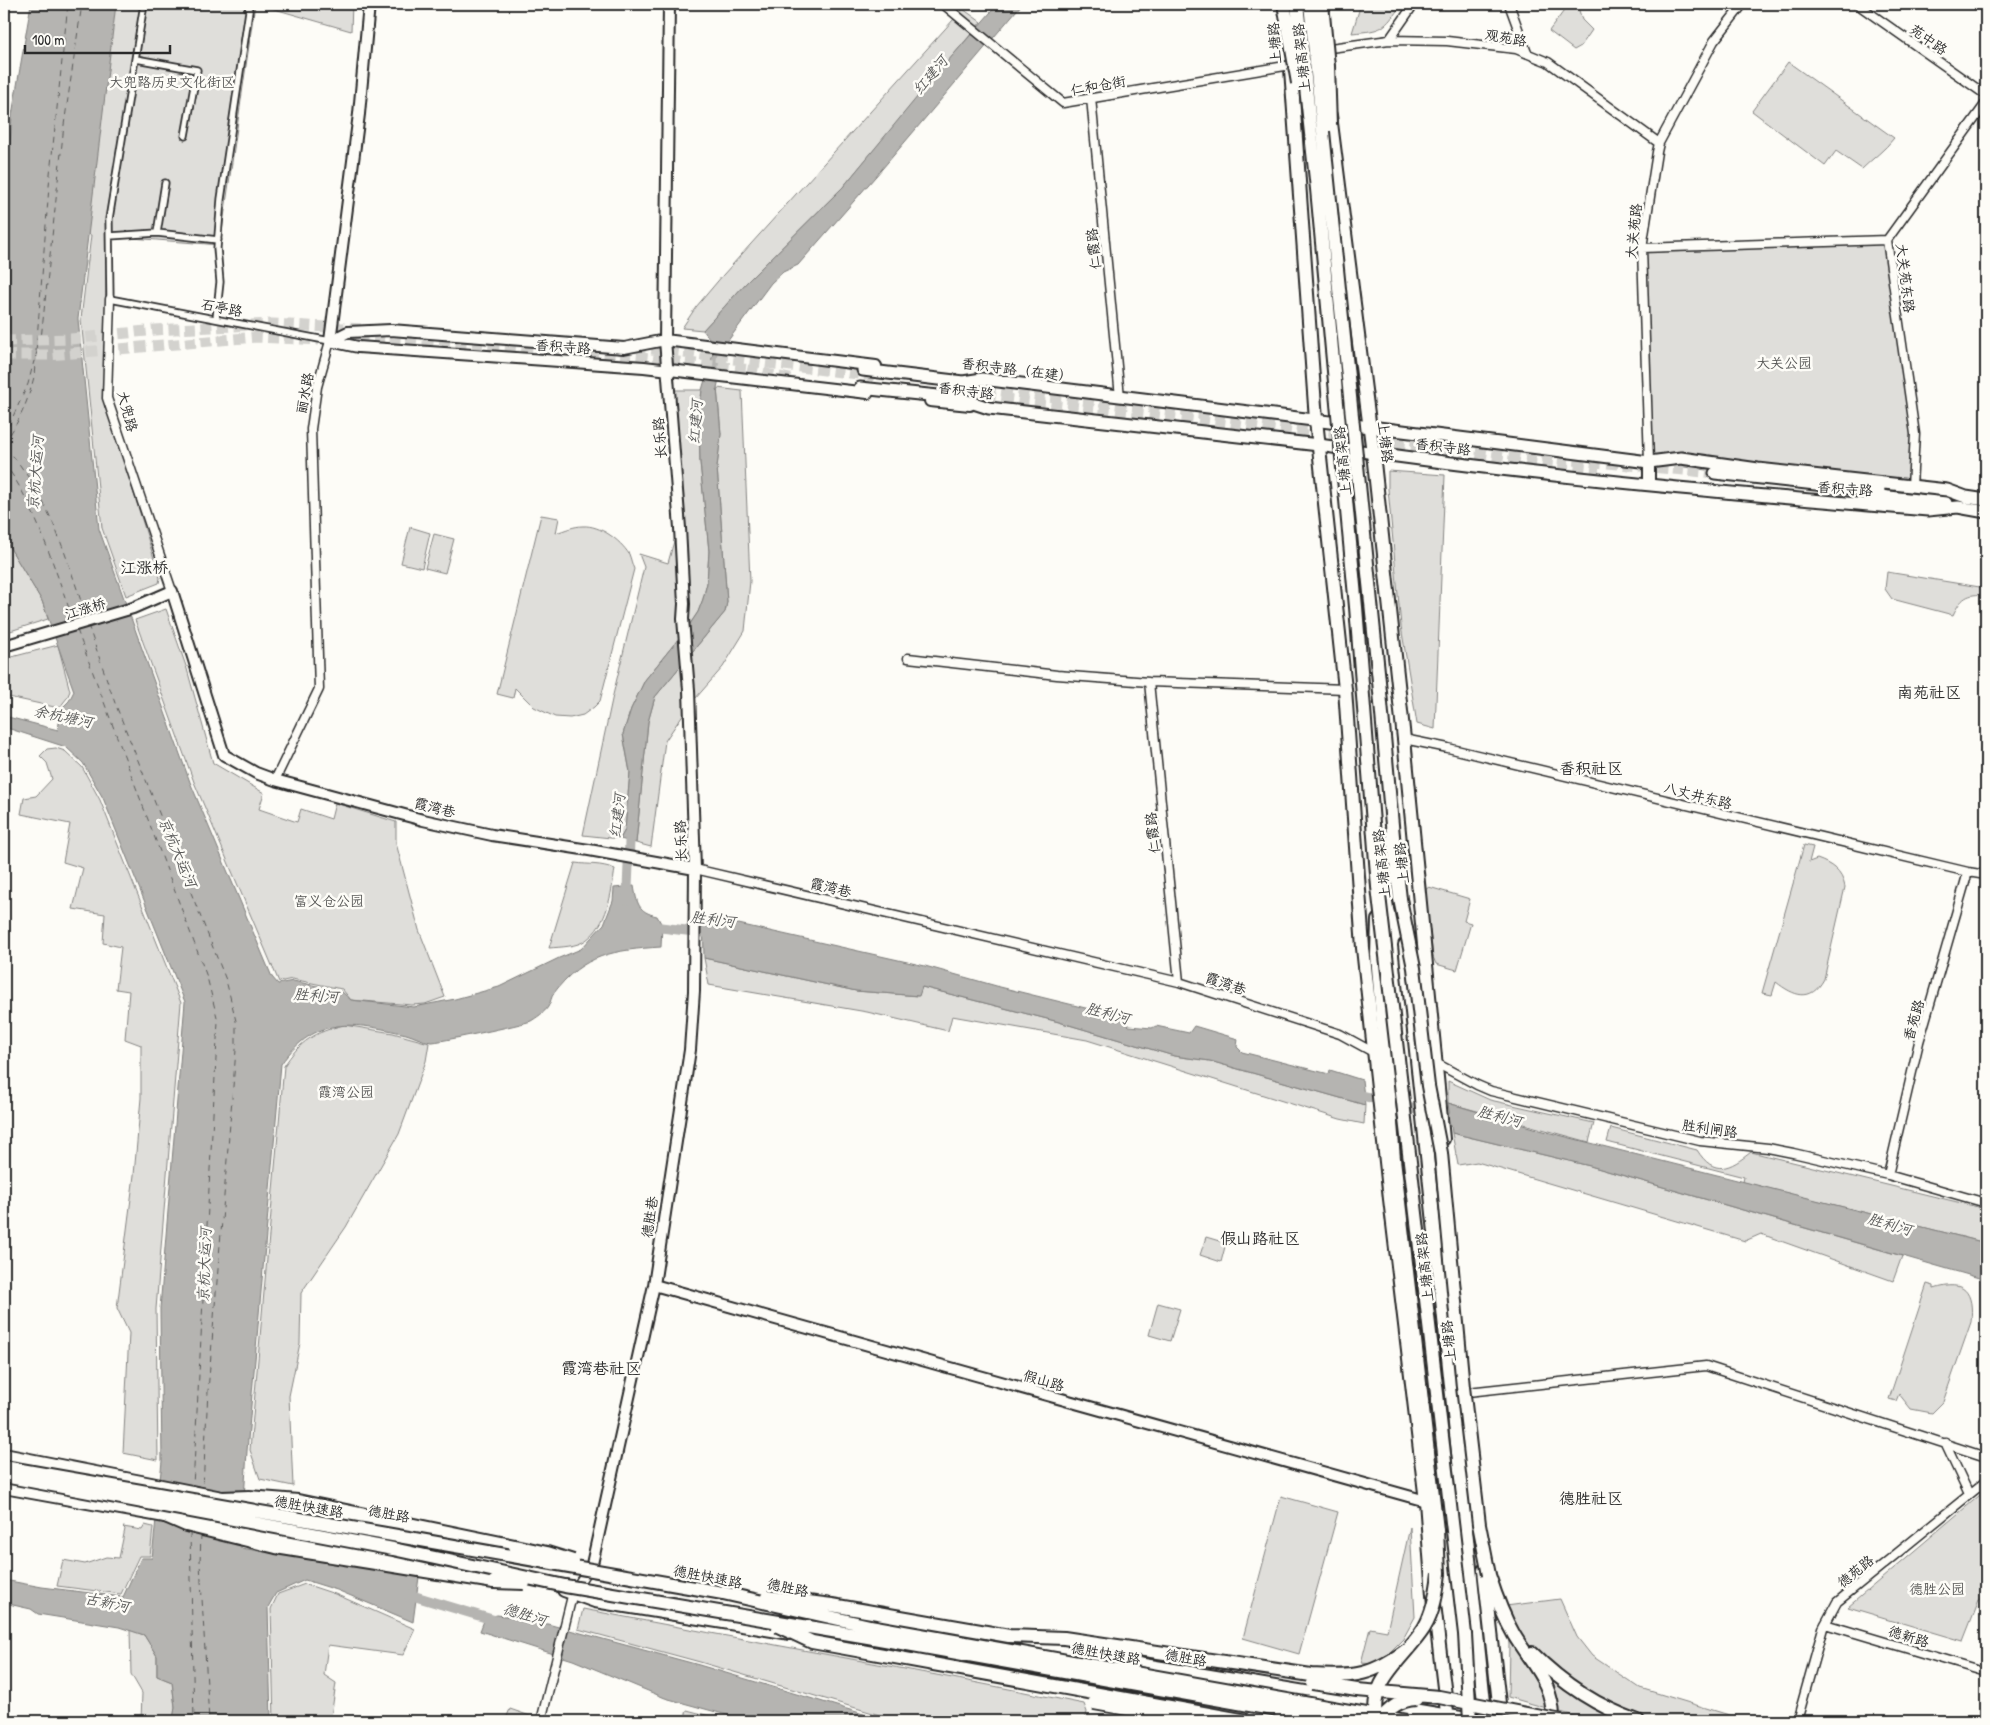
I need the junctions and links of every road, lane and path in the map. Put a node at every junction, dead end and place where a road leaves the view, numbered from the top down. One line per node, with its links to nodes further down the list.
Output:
1 (144, 4): 18 (street, 大兜路)
2 (248, 4): 30 (street)
3 (369, 4): 36 (street, 丽水路)
4 (669, 4): 35 (street, 长乐路)
5 (943, 4): 21 (street, 仁和仓街)
6 (1285, 4): 19 (main road, 上塘路); 26 (main road, bridge)
7 (1297, 4): 26 (main road, 上塘高架路, bridge)
8 (1310, 4): 27 (main road, 上塘高架路, bridge)
9 (1316, 4): 16 (main road, 上塘路)
10 (1322, 4): 27 (main road, bridge)
11 (1414, 4): 15 (street)
12 (1509, 4): 17 (street)
13 (1742, 4): 24 (street, 大关苑路)
14 (1857, 4): 20 (street, 苑中路)
15 (1390, 40): 16 (street, 观苑路); 17 (street, 观苑路)
16 (1321, 49): 45 (main road, 上塘路)
17 (1527, 53): 24 (street, 观苑路)
18 (136, 59): 23 (street); 29 (street, 大兜路)
19 (1291, 65): 21 (street, 仁和仓街); 44 (main road, 上塘路)
20 (1986, 95)
21 (1091, 98): 42 (street, 仁霞路)
22 (1986, 103): 31 (street, 大关苑东路)
23 (185, 136)
24 (1659, 143): 32 (street, 大关苑路)
25 (165, 183): 28 (street)
26 (1317, 189): 65 (main road, 上塘高架路, bridge)
27 (1333, 230): 66 (main road, 上塘高架路, bridge)
28 (157, 233): 29 (street); 30 (street)
29 (110, 236): 33 (street, 大兜路)
30 (218, 240): 34 (street)
31 (1886, 240): 32 (street); 50 (street, 大关苑东路)
32 (1642, 248): 48 (street, 大关苑路)
33 (110, 299): 34 (street, 石亭路); 55 (street, 大兜路)
34 (216, 319): 36 (street, 石亭路)
35 (665, 340): 36 (street, 香积寺路); 37 (street, 香积寺路); 38 (street, 长乐路)
36 (330, 341): 38 (street, 香积寺路); 61 (street, 丽水路)
37 (715, 346): 40 (street, 香积寺路（在建）)
38 (668, 369): 43 (street, 香积寺路); 62 (street, 长乐路)
39 (863, 370): 40 (main road)
40 (982, 379): 42 (main road, 香积寺路（在建）)
41 (860, 388): 43 (main road)
42 (1120, 397): 44 (main road, 香积寺路（在建）)
43 (989, 408): 46 (main road, 香积寺路)
44 (1316, 420): 45 (main road, 香积寺路); 46 (main road, 上塘路)
45 (1369, 426): 47 (main road, 上塘路); 48 (main road, 香积寺路)
46 (1319, 445): 47 (main road, 香积寺路); 59 (main road, 上塘路)
47 (1373, 453): 49 (main road, 香积寺路); 60 (main road, 上塘路)
48 (1649, 462): 49 (street, 大关苑路); 50 (main road, 香积寺路)
49 (1649, 486): 53 (main road, 香积寺路)
50 (1912, 486): 51 (main road, 香积寺路)
51 (1966, 497): 52 (main road, 香积寺路); 53 (main road)
52 (1986, 500)
53 (1958, 508): 54 (main road, 香积寺路)
54 (1986, 512)
55 (172, 591): 56 (street, 江涨桥); 61 (street, 大兜路)
56 (4, 646)
57 (908, 658): 58 (street)
58 (1149, 682): 59 (street); 67 (street, 仁霞路)
59 (1344, 689): 68 (main road, 上塘路)
60 (1404, 739): 63 (street, 八丈井东路); 69 (main road, 上塘路)
61 (275, 780): 62 (street, 霞湾巷)
62 (695, 869): 67 (street, 霞湾巷); 72 (street, 德胜巷)
63 (1968, 872): 64 (street, 八丈井东路); 70 (street, 香苑路)
64 (1986, 875)
65 (1378, 888): 93 (main road, bridge); 106 (main road, 上塘高架路, bridge)
66 (1400, 899): 92 (main road, bridge); 108 (main road, 上塘高架路, bridge)
67 (1179, 982): 68 (street, 霞湾巷)
68 (1373, 1052): 83 (main road, 上塘路)
69 (1436, 1063): 70 (street, 胜利闸路); 73 (main road, 上塘路)
70 (1888, 1176): 71 (street, 胜利闸路)
71 (1986, 1203)
72 (654, 1285): 83 (street, 假山路); 85 (street, 德胜巷)
73 (1468, 1392): 74 (street); 109 (main road, 上塘路)
74 (1945, 1443): 76 (street); 81 (street)
75 (4, 1455): 82 (main road, 德胜路)
76 (1986, 1457)
77 (4, 1467): 86 (main road, 德胜快速路, bridge)
78 (4, 1476): 87 (main road, 德胜快速路, bridge)
79 (1986, 1480): 81 (street, 德苑路)
80 (4, 1486): 84 (main road)
81 (1969, 1494): 90 (street, 德苑路)
82 (222, 1498): 85 (main road, 德胜路); 86 (main road, bridge)
83 (1426, 1501): 97 (main road, 上塘路)
84 (163, 1515): 87 (main road); 87 (main road, bridge)
85 (592, 1564): 87 (street); 97 (main road, 德胜路)
86 (608, 1573): 88 (main road, 德胜快速路, bridge)
87 (569, 1589): 89 (main road, 德胜快速路, bridge); 99 (street); 102 (main road)
88 (722, 1593): 91 (main road, bridge); 105 (main road, 德胜快速路, bridge)
89 (764, 1619): 95 (main road, bridge); 103 (main road, 德胜快速路, bridge)
90 (1825, 1624): 94 (street, 德新路); 112 (street, 德苑路)
91 (1009, 1636): 93 (main road, bridge); 96 (main road, bridge)
92 (1515, 1636): 98 (main road); 111 (main road)
93 (1409, 1648): 104 (main road, bridge)
94 (1986, 1672)
95 (983, 1673): 100 (main road, bridge); 101 (main road, bridge)
96 (1439, 1697): 98 (main road, bridge); 104 (main road, bridge)
97 (1448, 1718): 107 (main road, 德胜路)
98 (1551, 1720): 110 (main road, bridge)
99 (541, 1721)
100 (1194, 1721)
101 (1247, 1721)
102 (1293, 1721)
103 (1339, 1721)
104 (1379, 1721)
105 (1406, 1721)
106 (1470, 1721)
107 (1479, 1721)
108 (1486, 1721)
109 (1500, 1721)
110 (1562, 1721)
111 (1638, 1721)
112 (1797, 1721)

